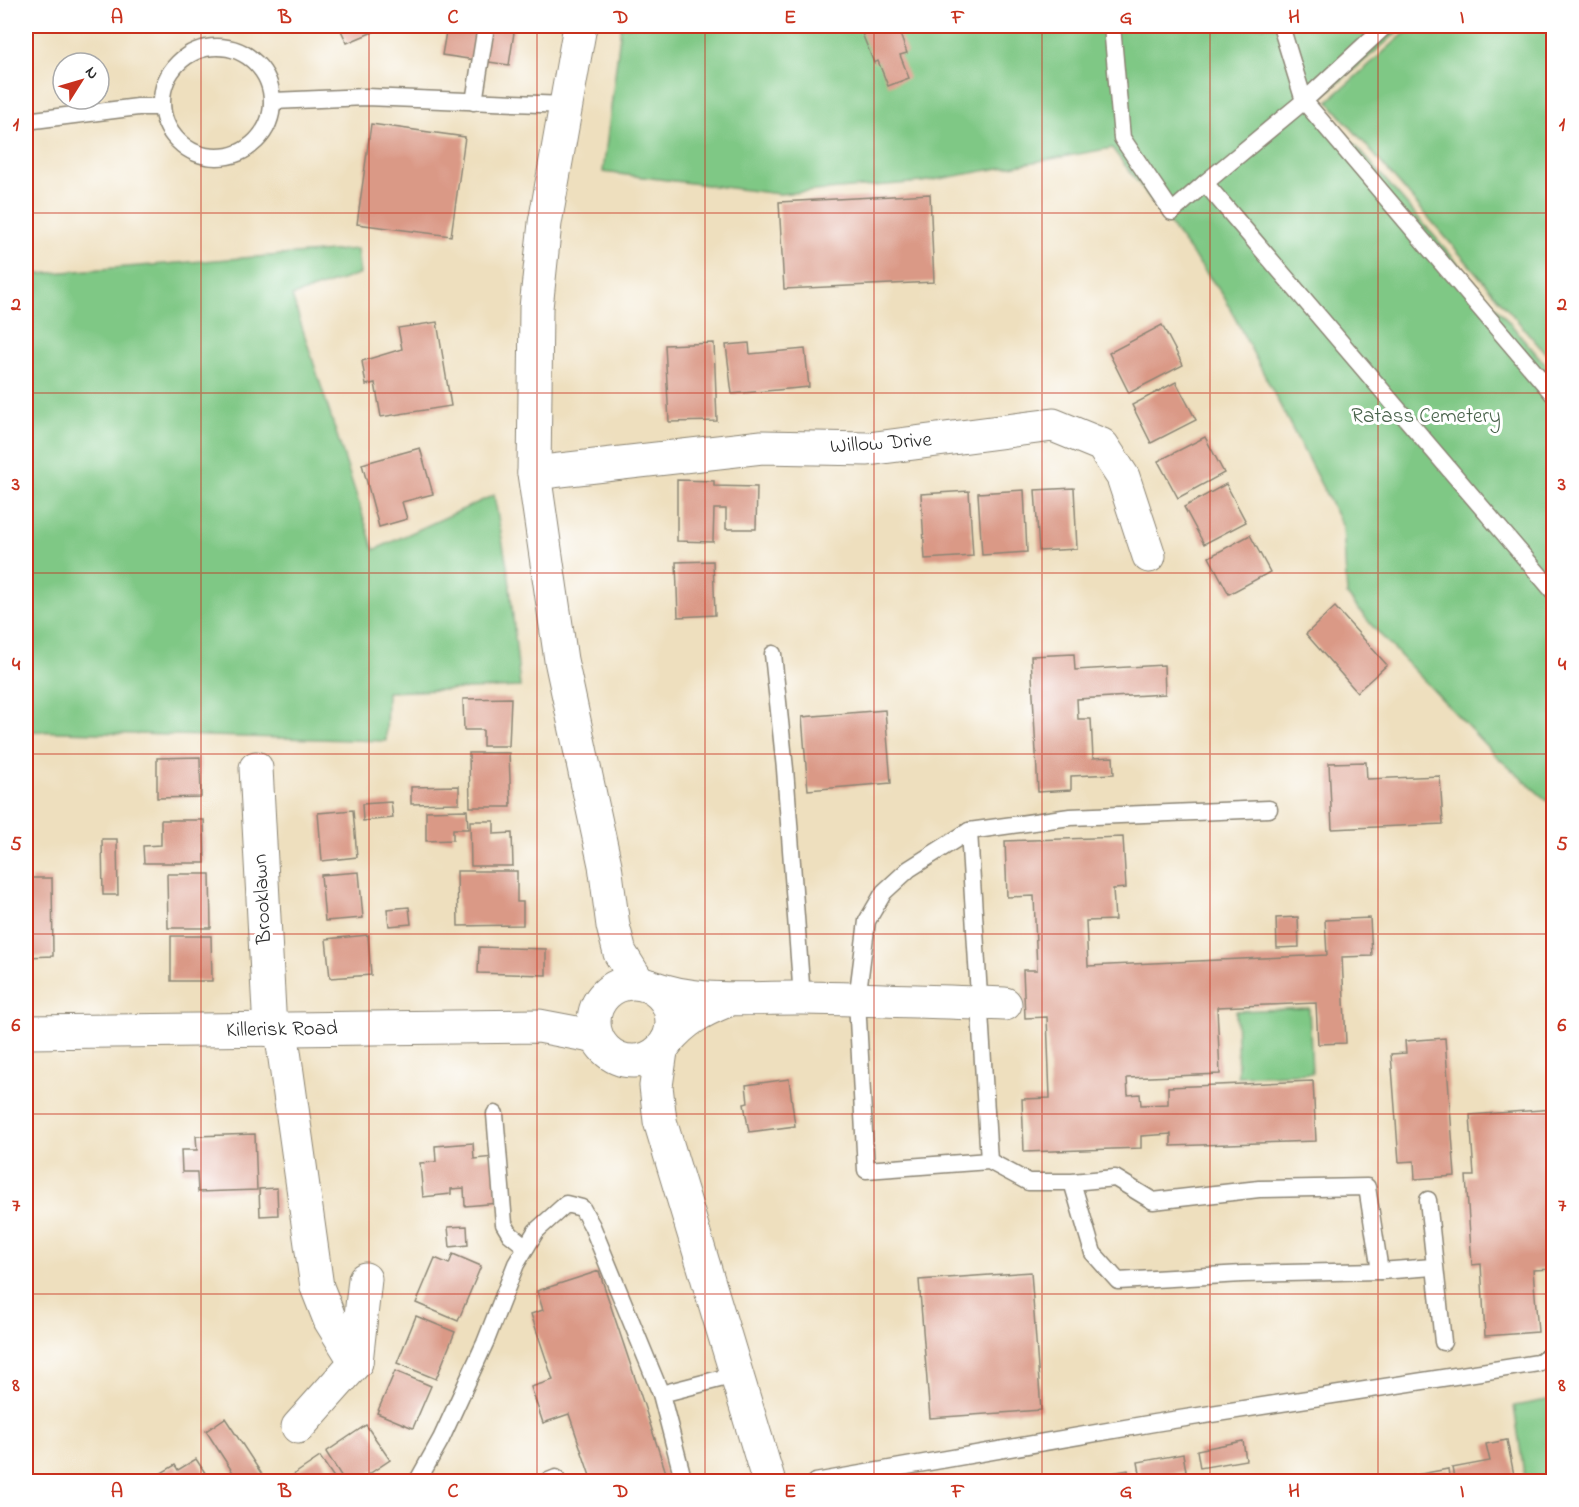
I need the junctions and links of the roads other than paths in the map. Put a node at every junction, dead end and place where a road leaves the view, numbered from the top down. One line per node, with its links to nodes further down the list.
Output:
1 (486, 26): 8 (lane)
2 (580, 26): 9 (main road)
3 (1112, 26): 12 (lane)
4 (1281, 26): 7 (lane)
5 (1385, 26): 7 (lane)
6 (273, 101): 8 (lane); 10 (lane); 10 (lane)
7 (1304, 101): 12 (lane); 13 (lane)
8 (474, 102): 9 (lane)
9 (566, 105): 14 (main road)
10 (162, 107): 11 (lane)
11 (26, 121)
12 (1205, 183): 16 (lane)
13 (1554, 395)
14 (534, 473): 15 (main road, Willow Drive); 21 (main road)
15 (1149, 556)
16 (1554, 592)
17 (773, 654): 23 (lane)
18 (256, 768): 28 (main road, Brooklawn)
19 (1269, 809): 20 (lane)
20 (969, 831): 25 (lane); 26 (lane)
21 (613, 926): 22 (main road); 27 (main road)
22 (643, 984): 24 (main road); 27 (main road); 30 (main road)
23 (802, 998): 24 (main road); 25 (main road)
24 (728, 1000): 30 (main road)
25 (856, 1000): 26 (main road); 34 (lane)
26 (992, 1004): 34 (lane)
27 (600, 1012): 28 (main road, Killerisk Road); 31 (main road)
28 (275, 1030): 29 (main road, Killerisk Road); 43 (main road, Brooklawn)
29 (26, 1032)
30 (664, 1046): 31 (main road); 33 (main road)
31 (623, 1059): 33 (main road)
32 (495, 1113): 37 (lane)
33 (660, 1121): 44 (main road)
34 (989, 1161): 35 (lane)
35 (1072, 1182): 39 (lane); 39 (lane)
36 (1428, 1200): 38 (lane)
37 (526, 1247): 45 (lane); 47 (lane)
38 (1433, 1267): 39 (lane); 41 (lane)
39 (1380, 1272)
40 (366, 1279): 43 (main road)
41 (1443, 1342)
42 (1554, 1352): 52 (lane)
43 (356, 1362): 46 (main road)
44 (735, 1375): 45 (lane); 51 (main road)
45 (661, 1395): 50 (lane)
46 (298, 1427)
47 (417, 1482)
48 (546, 1482): 49 (lane)
49 (557, 1482)
50 (684, 1482)
51 (769, 1482)
52 (815, 1482)

